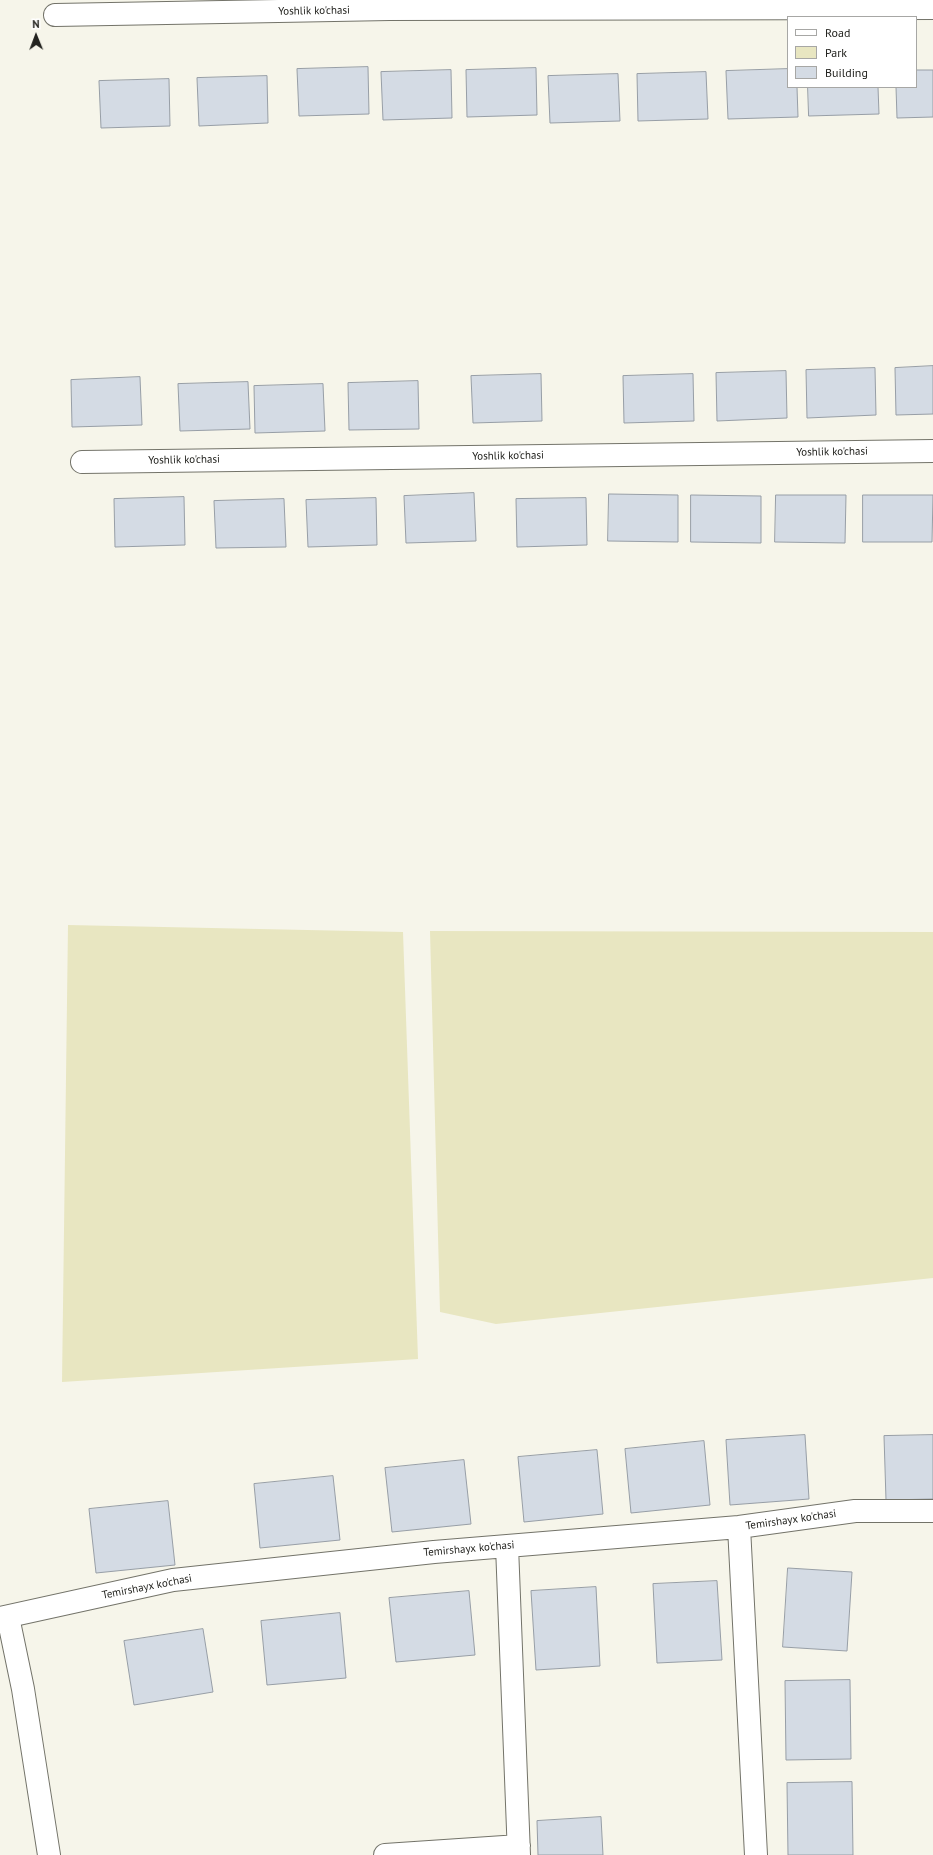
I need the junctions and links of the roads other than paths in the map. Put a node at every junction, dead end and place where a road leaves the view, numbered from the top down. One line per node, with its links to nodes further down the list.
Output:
1 (933, 8): 2 (street, Yoshlik ko'chasi)
2 (54, 15)
3 (933, 451): 4 (street, Yoshlik ko'chasi)
4 (82, 462)
5 (933, 1511): 6 (street, Temirshayx ko'chasi)
6 (739, 1527): 7 (street, Temirshayx ko'chasi); 12 (street)
7 (507, 1546): 8 (street, Temirshayx ko'chasi); 9 (street)
8 (4, 1618): 10 (street, Temirshayx ko'chasi)
9 (519, 1850): 11 (street)
10 (49, 1855)
11 (385, 1855)
12 (756, 1855)

